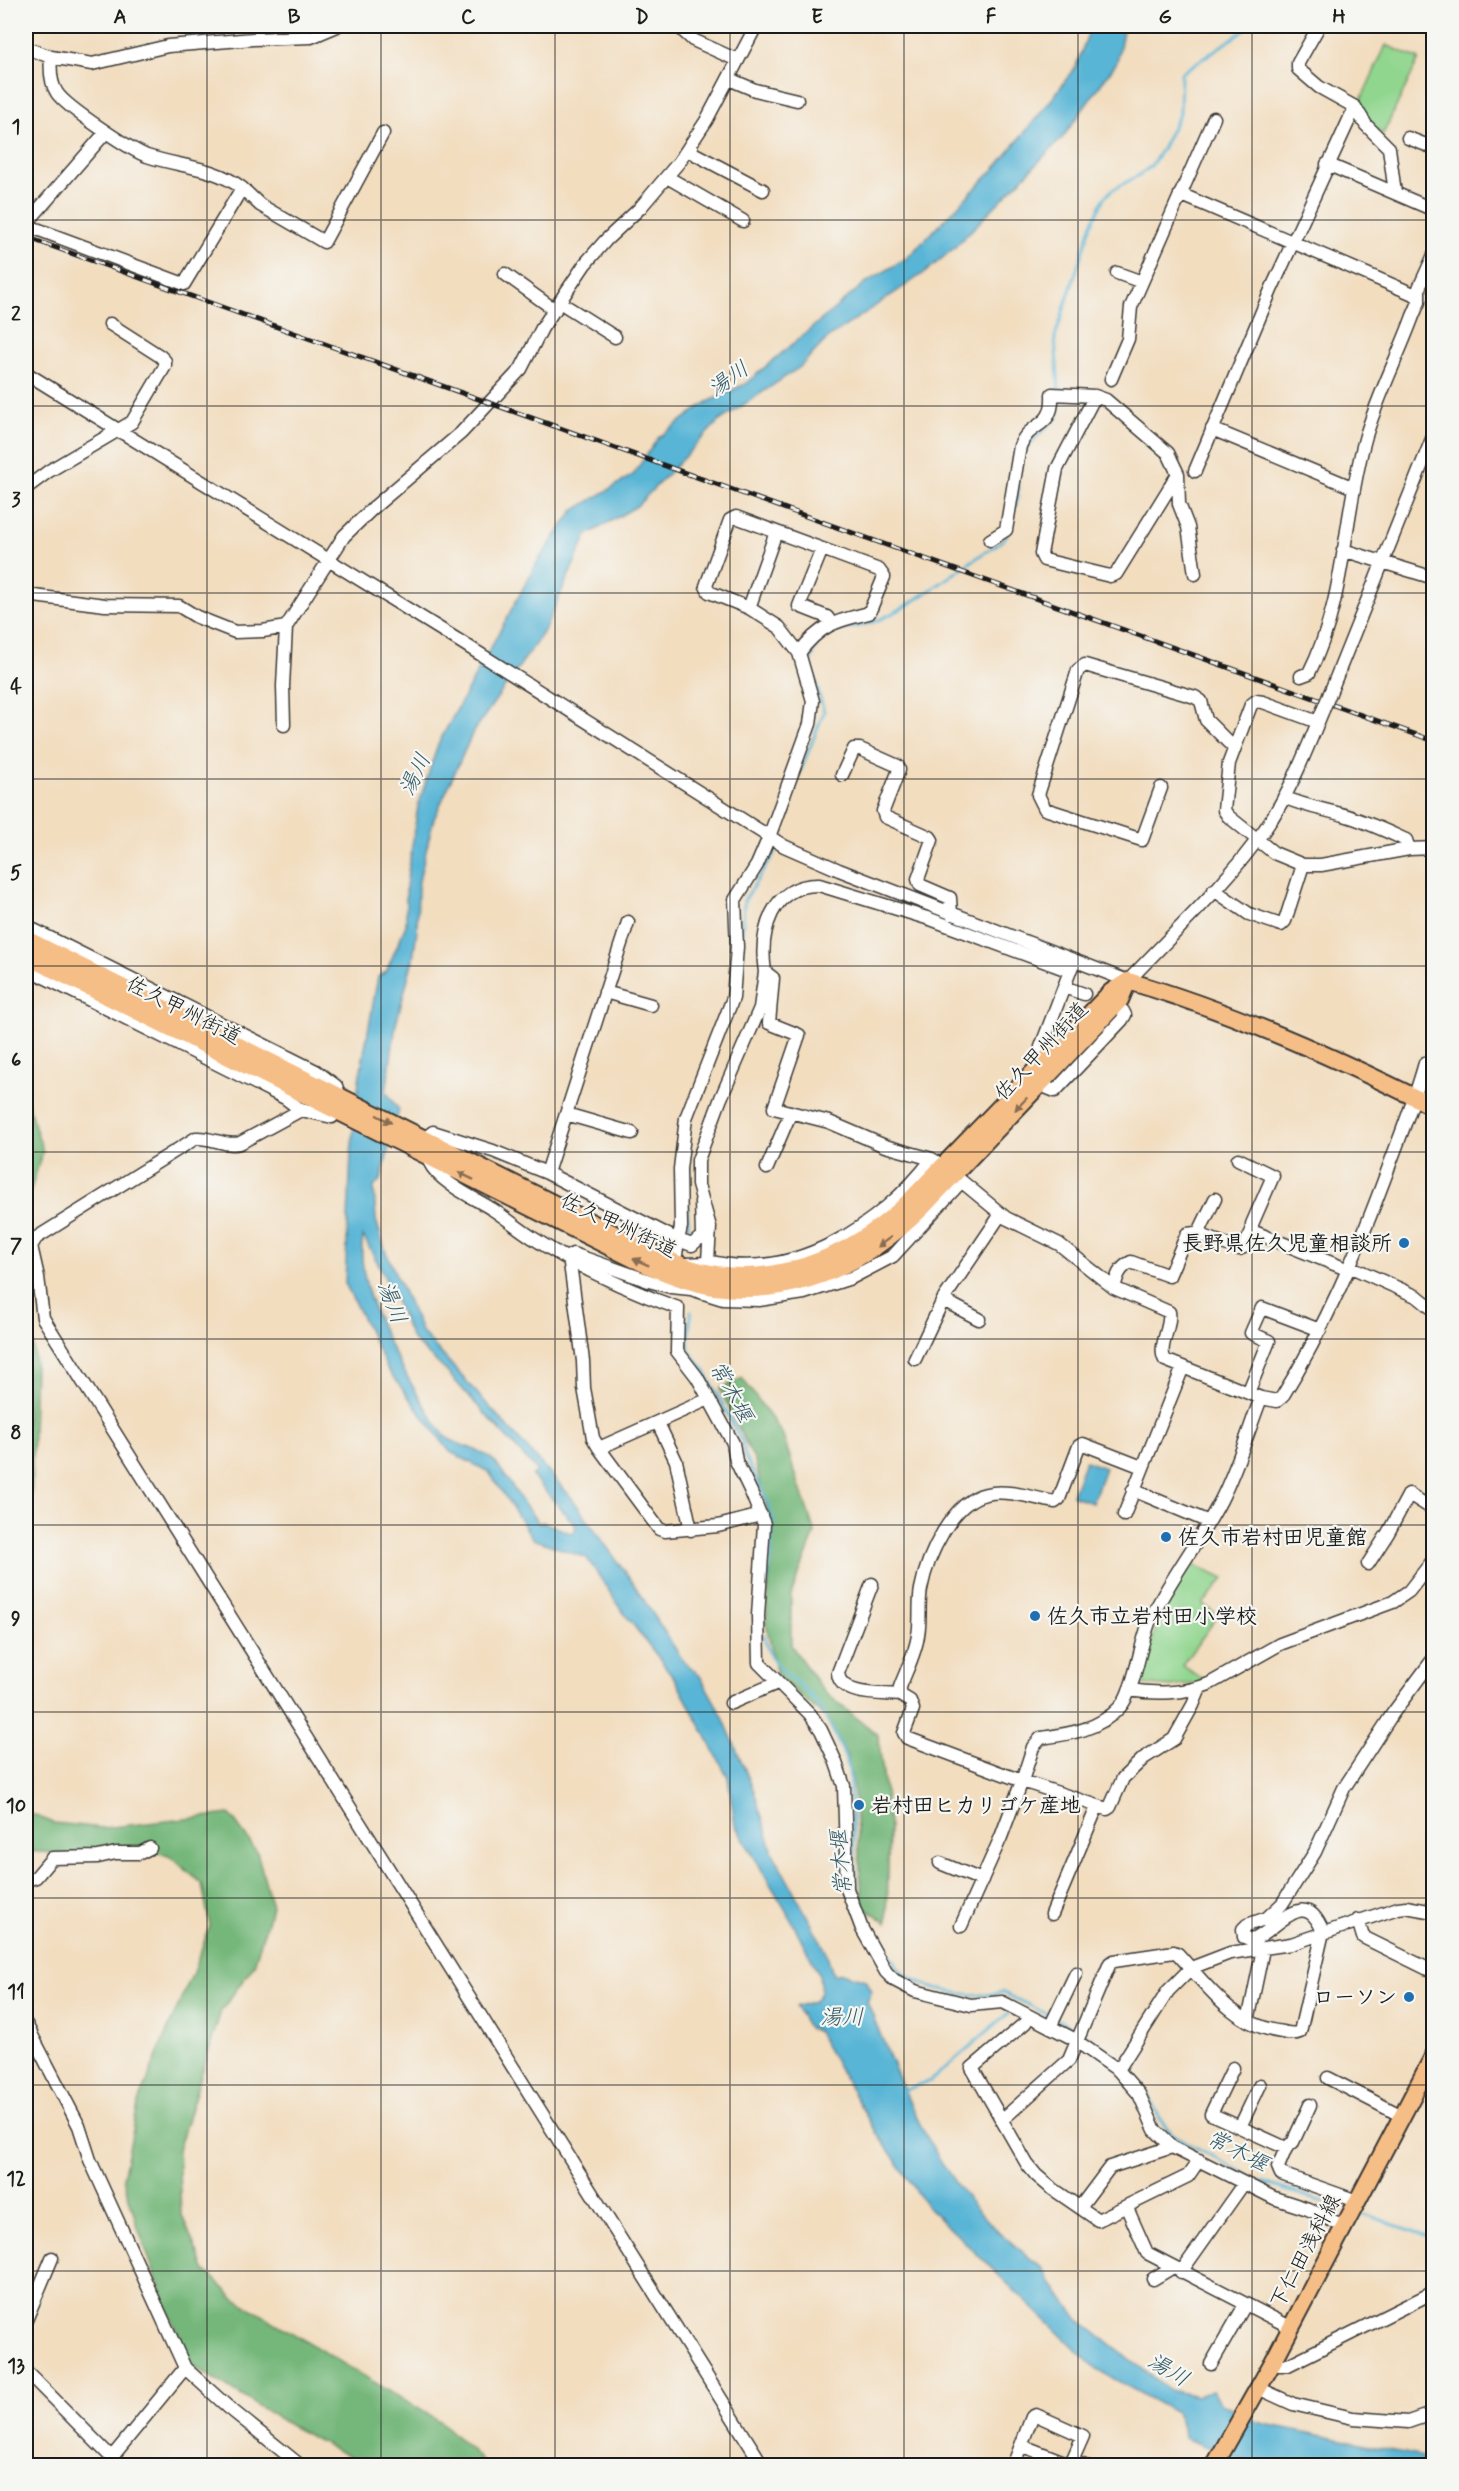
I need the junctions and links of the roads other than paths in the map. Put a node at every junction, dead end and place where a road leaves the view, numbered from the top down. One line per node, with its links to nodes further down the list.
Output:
1 (337, 26): 6 (street)
2 (678, 26): 7 (street)
3 (756, 26): 7 (street)
4 (1319, 26): 10 (street)
5 (26, 48): 6 (street)
6 (51, 57): 12 (street)
7 (738, 60): 8 (street)
8 (729, 79): 9 (street); 15 (street)
9 (797, 100)
10 (1355, 108): 17 (street); 21 (street)
11 (1214, 118): 22 (street)
12 (106, 132): 19 (street); 25 (street)
13 (383, 133): 19 (street)
14 (1408, 138): 16 (street)
15 (690, 145): 18 (street); 20 (street)
16 (1434, 148)
17 (1327, 164): 21 (street); 26 (street)
18 (667, 177): 24 (street); 32 (street)
19 (242, 188): 25 (street)
20 (763, 190)
21 (1395, 193): 23 (street)
22 (1180, 194): 26 (street); 30 (street)
23 (1434, 210)
24 (743, 221)
25 (26, 224)
26 (1292, 242): 31 (street); 38 (street)
27 (1434, 255): 31 (street)
28 (1117, 273): 30 (street)
29 (505, 274): 32 (street)
30 (1142, 282): 36 (street)
31 (1418, 296): 44 (street)
32 (558, 306): 34 (street); 49 (street)
33 (110, 324): 39 (street)
34 (615, 337)
35 (26, 373): 39 (street)
36 (1111, 379)
37 (1095, 396): 42 (street); 42 (street); 46 (street)
38 (1212, 429): 41 (street); 44 (street)
39 (118, 431): 43 (street); 49 (street)
40 (1434, 434): 50 (street)
41 (1195, 471)
42 (1178, 474): 51 (street)
43 (26, 488)
44 (1354, 488): 48 (street)
45 (776, 532): 47 (street); 54 (street); 54 (street)
46 (990, 540)
47 (822, 549): 55 (street); 55 (street)
48 (1342, 550): 50 (street); 58 (street)
49 (328, 560): 56 (street); 65 (street)
50 (1382, 563): 52 (street); 59 (street, bridge)
51 (1195, 574)
52 (1434, 578)
53 (26, 595): 56 (street)
54 (748, 608): 57 (street)
55 (831, 623): 57 (street)
56 (286, 627): 60 (street)
57 (799, 653): 65 (street)
58 (1301, 676)
59 (1320, 716): 61 (street); 64 (street)
60 (284, 725)
61 (1234, 748): 63 (street); 66 (street)
62 (842, 775): 71 (street)
63 (1161, 788)
64 (1284, 796): 66 (street); 67 (street)
65 (770, 838): 71 (street); 105 (street)
66 (1258, 839): 69 (street); 70 (street)
67 (1409, 849): 68 (street); 69 (street)
68 (1434, 849)
69 (1303, 865): 70 (street)
70 (1214, 890): 79 (street)
71 (951, 914): 76 (street)
72 (628, 922): 81 (street)
73 (26, 926): 89 (street)
74 (26, 939): 89 (main road, 佐久甲州街道)
75 (26, 956): 89 (main road, 佐久甲州街道)
76 (1072, 966): 78 (street); 79 (street); 80 (street)
77 (26, 968): 91 (street)
78 (765, 972): 92 (street); 101 (street)
79 (1128, 981): 85 (main road, 佐久甲州街道); 87 (main road, 佐久甲州街道); 88 (main road)
80 (1064, 987): 82 (street); 85 (street)
81 (605, 992): 83 (street); 93 (street)
82 (1084, 994)
83 (651, 1005)
84 (1123, 1011): 87 (street)
85 (1045, 1061): 98 (main road, 佐久甲州街道)
86 (1425, 1063): 88 (street)
87 (1040, 1085): 98 (main road, 佐久甲州街道, one-way to 98)
88 (1416, 1098): 90 (main road); 109 (street)
89 (343, 1106): 91 (street); 95 (main road, 佐久甲州街道)
90 (1434, 1107)
91 (301, 1110): 195 (street)
92 (791, 1112): 97 (street); 98 (street)
93 (566, 1114): 94 (street); 99 (street)
94 (632, 1133)
95 (423, 1147): 99 (street); 106 (street); 107 (main road, 佐久甲州街道); 110 (main road, 佐久甲州街道, one-way to 95)
96 (1238, 1160): 103 (street)
97 (767, 1168)
98 (947, 1170): 102 (street); 107 (main road, 佐久甲州街道); 108 (street); 110 (main road, 佐久甲州街道)
99 (547, 1173): 105 (street)
100 (1215, 1199): 104 (street)
101 (701, 1201): 105 (street); 108 (street)
102 (1001, 1214): 111 (street); 112 (street)
103 (1252, 1231): 104 (street); 109 (street)
104 (1198, 1234): 111 (street)
105 (678, 1240): 107 (street)
106 (570, 1260): 110 (street); 113 (street); 123 (street)
107 (680, 1260): 108 (street)
108 (708, 1261)
109 (1351, 1267): 114 (street); 116 (street)
110 (687, 1288): 113 (street)
111 (1114, 1288): 118 (street)
112 (943, 1300): 115 (street); 117 (street)
113 (678, 1308): 121 (street)
114 (1434, 1310)
115 (979, 1319)
116 (1320, 1330): 119 (street); 120 (street)
117 (915, 1359)
118 (1183, 1367): 119 (street); 124 (street)
119 (1248, 1393): 120 (street)
120 (1261, 1398): 129 (street)
121 (709, 1399): 122 (street); 127 (street)
122 (658, 1423): 123 (street); 130 (street)
123 (599, 1448): 130 (street)
124 (1142, 1467): 125 (street); 138 (street)
125 (1133, 1490): 128 (street); 129 (street)
126 (1434, 1510): 132 (street)
127 (761, 1515): 130 (street); 135 (street)
128 (1124, 1515)
129 (1209, 1522): 137 (street)
130 (691, 1530)
131 (1434, 1559): 136 (street)
132 (1368, 1564)
133 (873, 1584): 138 (street)
134 (1434, 1658): 150 (street)
135 (777, 1683): 139 (street); 155 (street)
136 (1200, 1688): 137 (street); 141 (street)
137 (1129, 1690): 140 (street)
138 (900, 1695): 140 (street)
139 (731, 1703)
140 (1022, 1781): 141 (street); 145 (street)
141 (1097, 1806): 147 (street)
142 (150, 1848): 144 (street)
143 (940, 1863): 145 (street)
144 (26, 1880)
145 (982, 1880): 149 (street)
146 (1434, 1912): 148 (street)
147 (1052, 1914)
148 (1358, 1920): 150 (street); 153 (street)
149 (961, 1926)
150 (1323, 1932): 151 (street); 157 (street)
151 (1263, 1949): 152 (street); 157 (street)
152 (1191, 1968): 157 (street); 159 (street); 161 (street)
153 (1434, 1972)
154 (1076, 1973): 156 (street)
155 (1020, 2011): 156 (street); 167 (street)
156 (1052, 2021): 159 (street)
157 (1248, 2021)
158 (26, 2024): 186 (street)
159 (1080, 2036): 161 (street); 167 (street)
160 (1434, 2055): 166 (main road, 下仁田浅科線)
161 (1122, 2064): 169 (street)
162 (1233, 2068): 168 (street)
163 (1328, 2078): 166 (street)
164 (1260, 2085): 168 (street)
165 (1310, 2105): 170 (street)
166 (1402, 2115): 173 (main road, 下仁田浅科線)
167 (1003, 2119): 174 (street)
168 (1240, 2127): 170 (street)
169 (1172, 2147): 171 (street); 174 (street)
170 (1286, 2148): 173 (street)
171 (1199, 2160): 172 (street); 175 (street)
172 (1244, 2183): 176 (street); 178 (street)
173 (1356, 2202): 176 (main road, 下仁田浅科線)
174 (1080, 2207): 175 (street)
175 (1126, 2208): 178 (street)
176 (1344, 2223): 183 (main road, 下仁田浅科線)
177 (52, 2258): 182 (street)
178 (1177, 2270): 179 (street); 181 (street)
179 (1153, 2279)
180 (1434, 2292): 184 (street)
181 (1245, 2305): 183 (street); 185 (street)
182 (26, 2320)
183 (1290, 2327): 184 (main road, 下仁田浅科線)
184 (1273, 2362): 188 (main road, 下仁田浅科線)
185 (1211, 2364)
186 (185, 2368): 192 (street); 194 (street)
187 (26, 2372): 192 (street)
188 (1256, 2391): 189 (street); 191 (main road, 下仁田浅科線)
189 (1434, 2413)
190 (1020, 2448): 193 (street); 193 (street); 196 (street)
191 (1217, 2460)
192 (116, 2461)
193 (1072, 2461): 197 (street)
194 (301, 2466)
195 (763, 2466)
196 (1013, 2466)
197 (1085, 2466)

